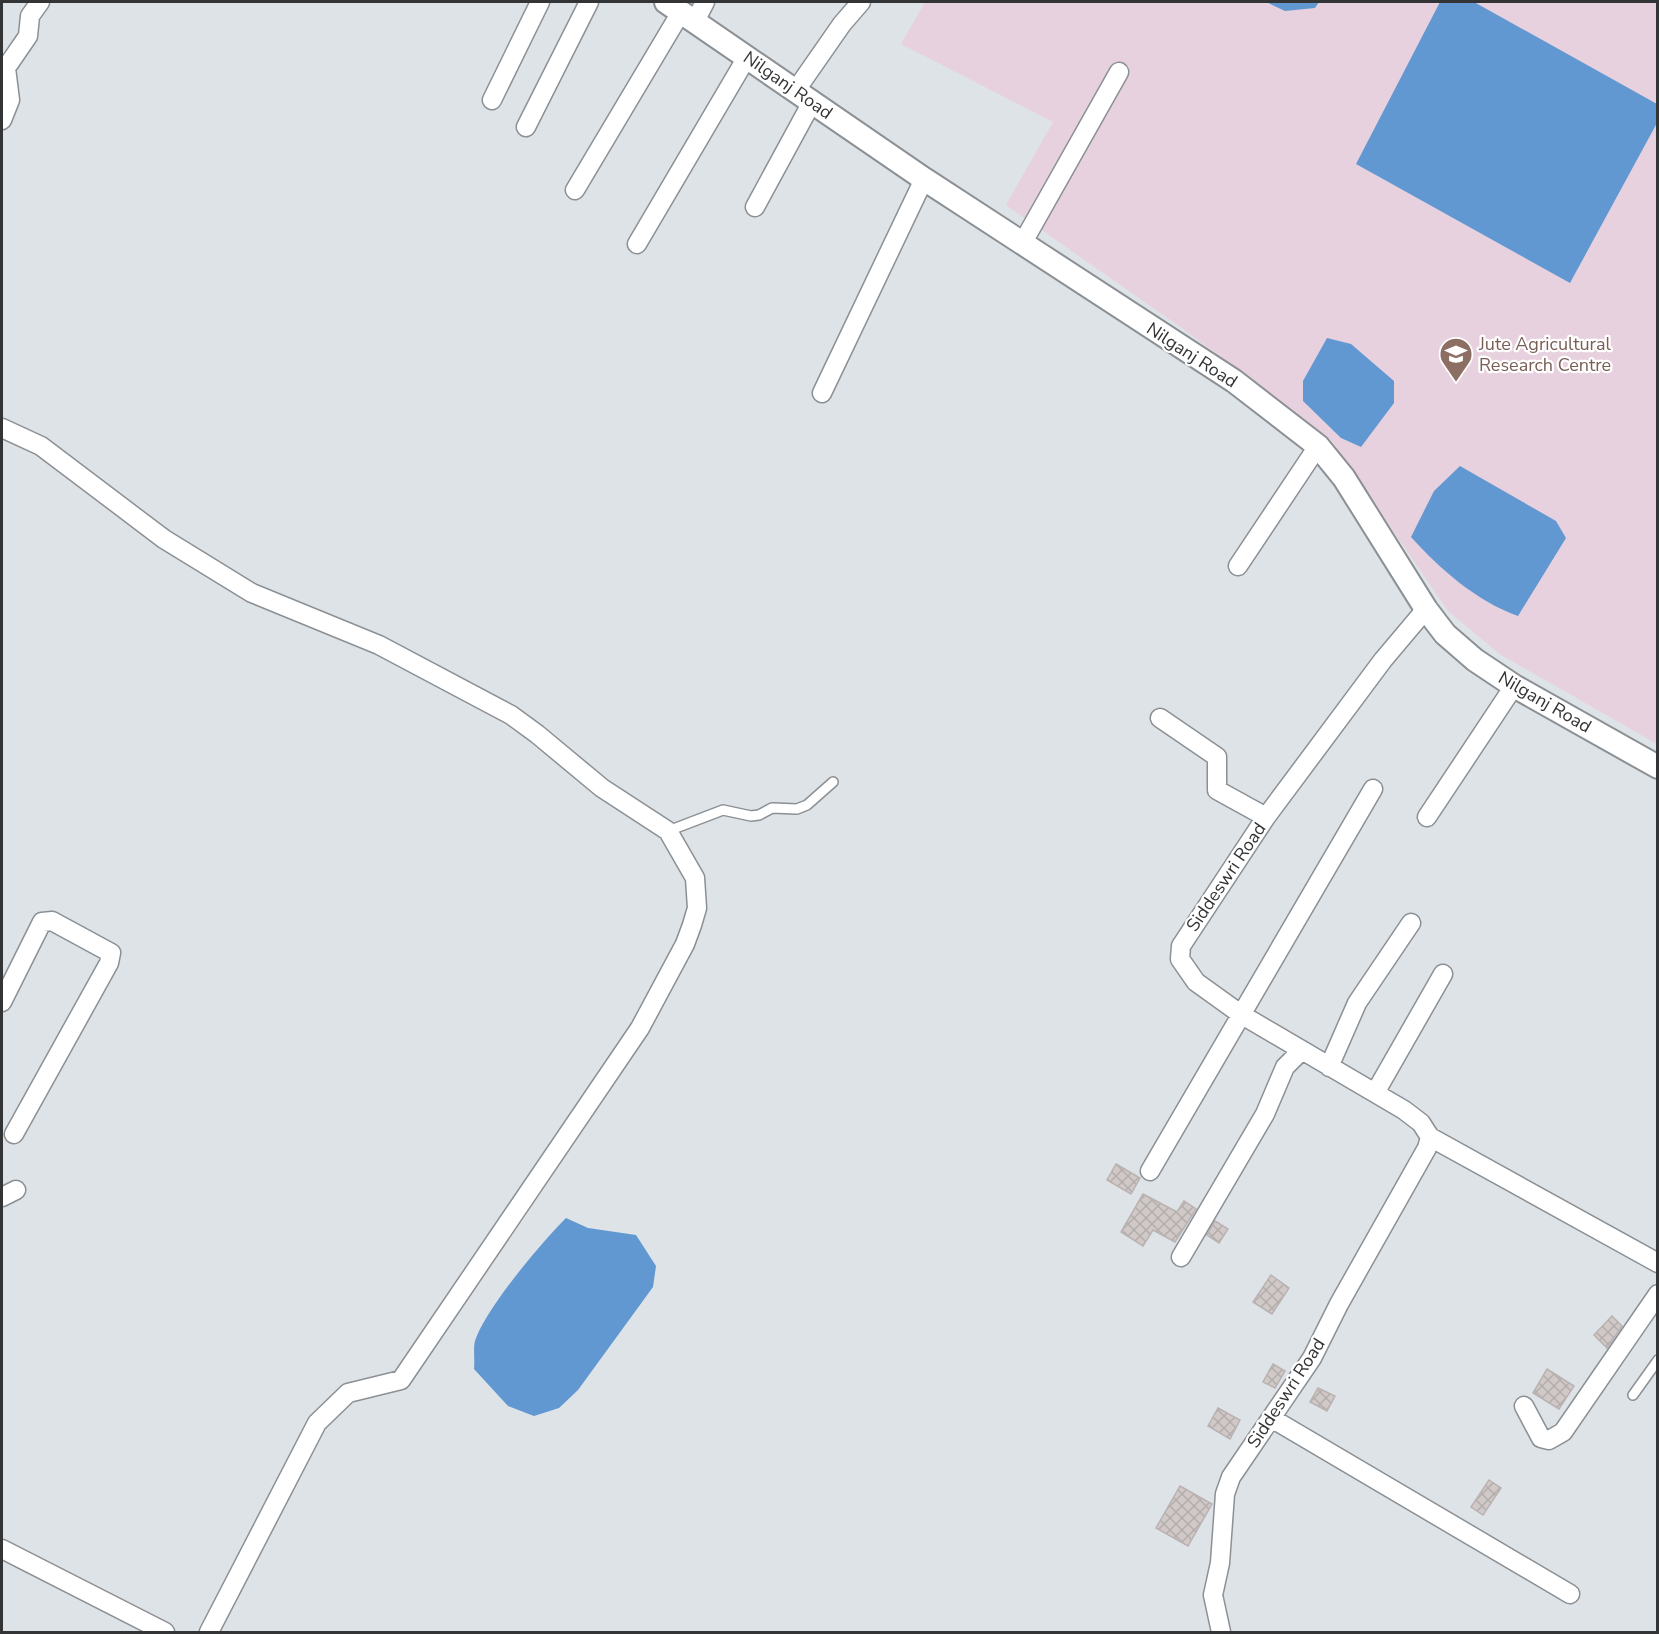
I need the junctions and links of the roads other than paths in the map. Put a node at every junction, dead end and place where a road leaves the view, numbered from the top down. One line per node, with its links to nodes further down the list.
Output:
1 (40, 2): 10 (street)
2 (540, 2): 9 (street)
3 (590, 2): 11 (street)
4 (861, 2): 8 (street)
5 (687, 9): 6 (street, Nilganj Road); 13 (street)
6 (747, 57): 8 (street, Nilganj Road); 15 (street)
7 (1119, 72): 16 (street)
8 (804, 96): 12 (street, Nilganj Road); 14 (street)
9 (492, 100)
10 (2, 120)
11 (526, 127)
12 (924, 179): 16 (street, Nilganj Road); 17 (street)
13 (575, 190)
14 (755, 207)
15 (637, 244)
16 (1022, 244): 19 (street, Nilganj Road)
17 (822, 393)
18 (2, 428): 29 (street)
19 (1318, 446): 20 (street); 21 (street, Nilganj Road)
20 (1238, 566)
21 (1426, 609): 22 (street, Nilganj Road); 27 (street, Siddeswri Road)
22 (1514, 686): 24 (street, Nilganj Road); 28 (street)
23 (1160, 718): 27 (street)
24 (1658, 767)
25 (833, 782): 29 (lane)
26 (1373, 789): 33 (street)
27 (1266, 817): 33 (street, Siddeswri Road)
28 (1427, 817)
29 (668, 831): 50 (street)
30 (1411, 923): 35 (street)
31 (1443, 974): 36 (street)
32 (2, 1002): 37 (street)
33 (1242, 1015): 34 (street, Siddeswri Road); 39 (street)
34 (1302, 1050): 35 (street, Siddeswri Road); 40 (street)
35 (1329, 1067): 36 (street, Siddeswri Road)
36 (1375, 1093): 38 (street, Siddeswri Road)
37 (14, 1134)
38 (1430, 1137): 41 (street, Siddeswri Road); 46 (street, Siddeswri Road)
39 (1150, 1171)
40 (1180, 1257)
41 (1658, 1263)
42 (1658, 1294): 45 (street)
43 (1658, 1360): 44 (lane)
44 (1633, 1395)
45 (1524, 1406)
46 (1272, 1418): 48 (street); 51 (street, Siddeswri Road)
47 (2, 1549): 49 (street)
48 (1570, 1594)
49 (165, 1632)
50 (209, 1632)
51 (1221, 1632)

